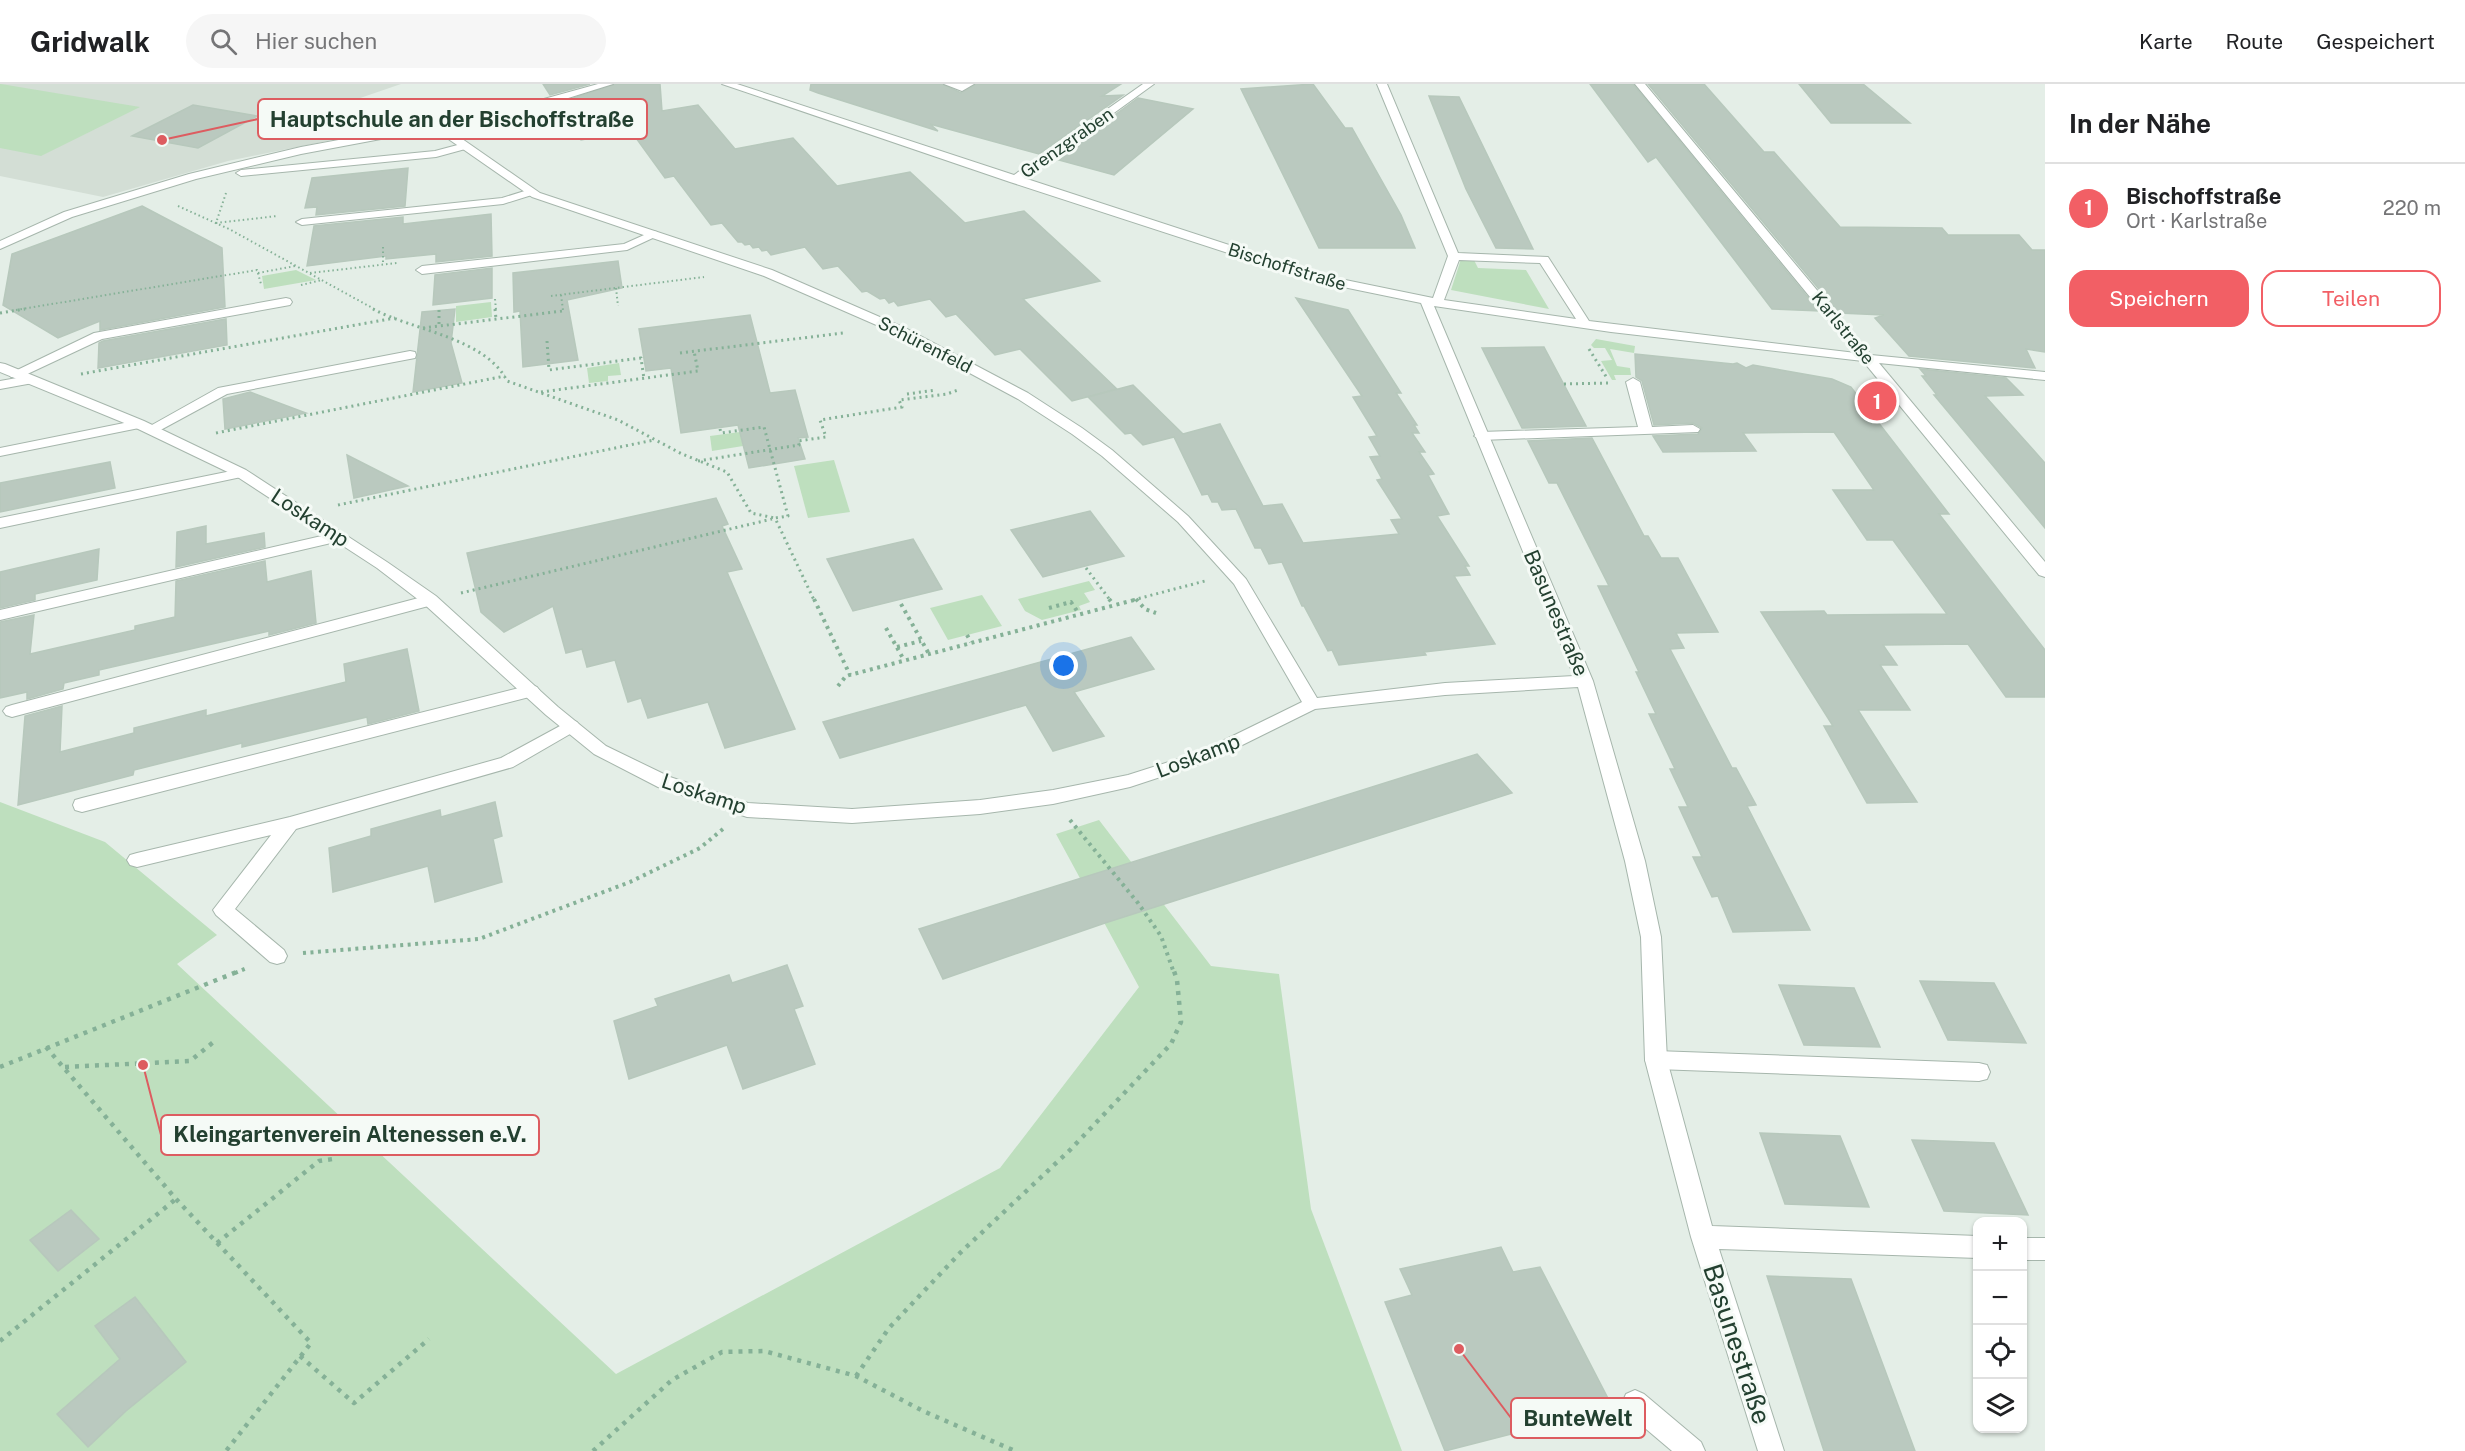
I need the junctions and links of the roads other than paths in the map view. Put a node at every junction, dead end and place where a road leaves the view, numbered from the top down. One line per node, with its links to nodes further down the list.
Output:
1 (608, 84): 8 (street)
2 (728, 84): 11 (street, Bischoffstraße)
3 (949, 84): 4 (street)
4 (969, 84)
5 (1149, 84): 11 (street, Grenzgraben)
6 (1382, 84): 16 (street)
7 (1640, 84): 22 (street, Karlstraße)
8 (435, 125): 9 (street, Schürenfeld); 15 (street)
9 (465, 146): 10 (street); 12 (street, Schürenfeld)
10 (241, 173)
11 (1014, 180): 19 (street, Bischoffstraße)
12 (531, 192): 13 (street); 14 (street, Schürenfeld)
13 (302, 222)
14 (652, 234): 17 (street); 41 (street, Schürenfeld)
15 (0, 246)
16 (1454, 256): 19 (street); 20 (street)
17 (422, 270)
18 (286, 302): 25 (street)
19 (1431, 302): 20 (street, Bischoffstraße); 31 (street, Basunestraße)
20 (1585, 324): 22 (street, Bischoffstraße)
21 (410, 355): 28 (street)
22 (1868, 360): 24 (street, Bischoffstraße); 36 (street, Karlstraße)
23 (0, 366): 25 (street, Loskamp)
24 (2045, 376)
25 (27, 379): 27 (street); 28 (street, Loskamp)
26 (1633, 382): 30 (street)
27 (0, 386)
28 (145, 427): 32 (street); 33 (street, Loskamp)
29 (1693, 429): 30 (street)
30 (1646, 431): 31 (street)
31 (1481, 436): 39 (street, Basunestraße)
32 (0, 452)
33 (242, 473): 34 (street); 35 (street, Loskamp)
34 (0, 523)
35 (339, 537): 37 (street, Loskamp); 38 (street)
36 (2045, 573)
37 (430, 600): 40 (street, Loskamp); 42 (street)
38 (0, 615)
39 (1585, 681): 41 (street, Loskamp); 48 (street, Basunestraße)
40 (531, 692): 43 (street, Loskamp); 44 (street)
41 (1312, 705): 43 (street, Loskamp)
42 (12, 711)
43 (571, 726): 45 (street)
44 (82, 805)
45 (290, 824): 46 (street); 47 (street)
46 (137, 860)
47 (278, 956)
48 (1656, 1060): 49 (street); 50 (street, Basunestraße)
49 (1979, 1072)
50 (1703, 1237): 51 (street); 56 (street, Basunestraße)
51 (1973, 1247)
52 (2027, 1249): 53 (street)
53 (2045, 1249)
54 (1635, 1403): 55 (street)
55 (1692, 1451)
56 (1771, 1451)

